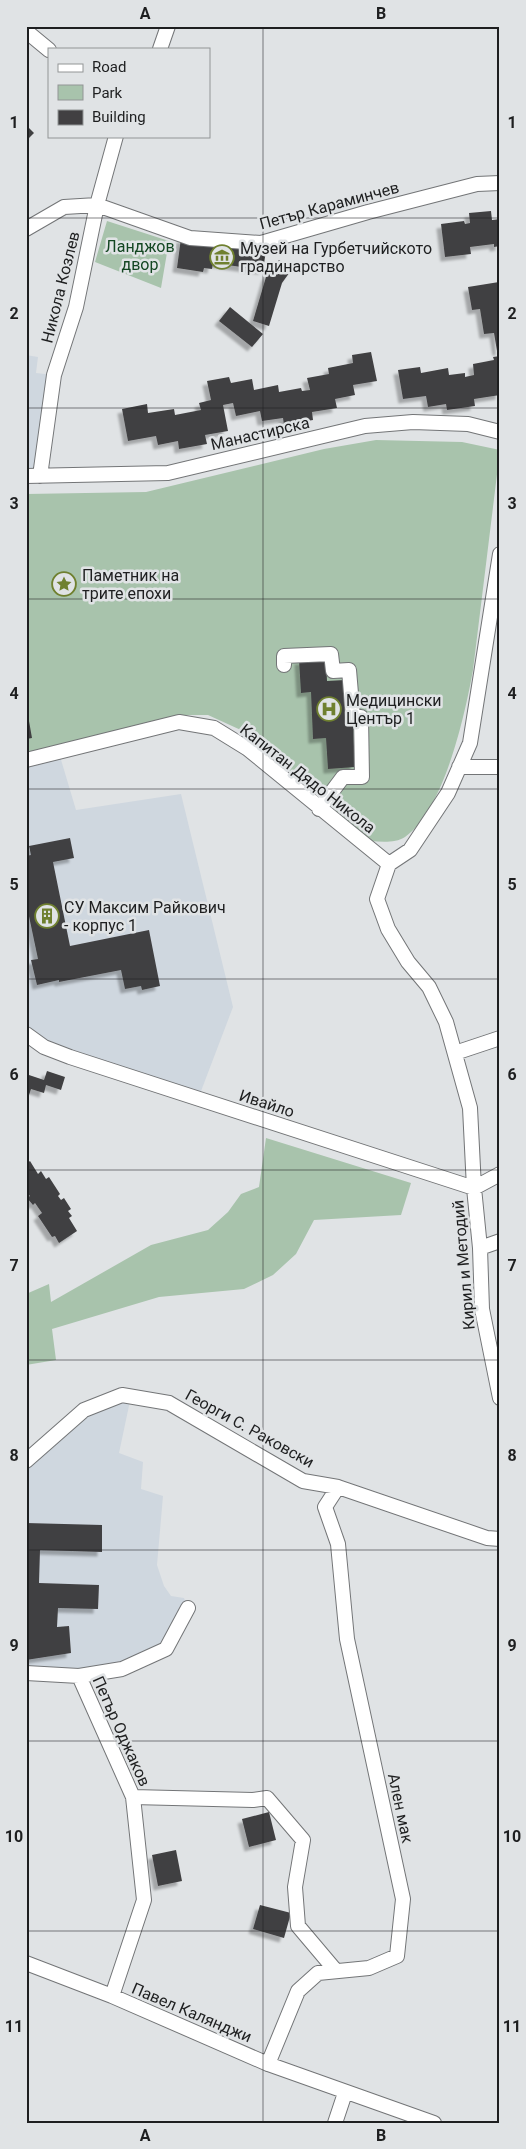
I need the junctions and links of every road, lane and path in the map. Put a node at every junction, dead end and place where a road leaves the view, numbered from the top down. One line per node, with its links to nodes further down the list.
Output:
1 (168, 26): 3 (street)
2 (26, 31): 4 (street)
3 (160, 48)
4 (48, 49)
5 (115, 138): 7 (street, Никола Козлев)
6 (500, 183): 7 (street, Петър Караминчев)
7 (97, 205): 8 (street, Петър Караминчев); 10 (street, Никола Козлев)
8 (26, 229)
9 (500, 432): 10 (street, Манастирска)
10 (33, 476)
11 (500, 554): 14 (street)
12 (284, 665): 16 (street)
13 (26, 760): 16 (street, Капитан Дядо Никола)
14 (459, 767): 15 (street); 17 (street)
15 (500, 767)
16 (319, 809): 17 (street, Капитан Дядо Никола)
17 (389, 864): 20 (street)
18 (26, 1034): 22 (street, Ивайло)
19 (500, 1038): 20 (street)
20 (455, 1053): 22 (street)
21 (500, 1174): 22 (street)
22 (474, 1188): 24 (street, Кирил и Методий)
23 (500, 1241): 24 (street)
24 (480, 1248): 25 (street, Кирил и Методий)
25 (500, 1398)
26 (26, 1461): 27 (street, Георги С. Раковски)
27 (338, 1487): 28 (street, Георги С. Раковски); 34 (street, Ален мак)
28 (500, 1539)
29 (188, 1608): 31 (street)
30 (26, 1673): 31 (street, Петър Оджаков)
31 (79, 1676): 32 (street, Петър Оджаков)
32 (133, 1797): 34 (street); 35 (street, Петър Оджаков)
33 (26, 1962): 35 (street, Павел Калянджи)
34 (336, 1971): 36 (street, Ален мак)
35 (112, 1996): 36 (street, Павел Калянджи)
36 (268, 2064): 37 (street, Павел Калянджи)
37 (345, 2092): 38 (street); 39 (street, Павел Калянджи)
38 (335, 2123)
39 (434, 2123)

